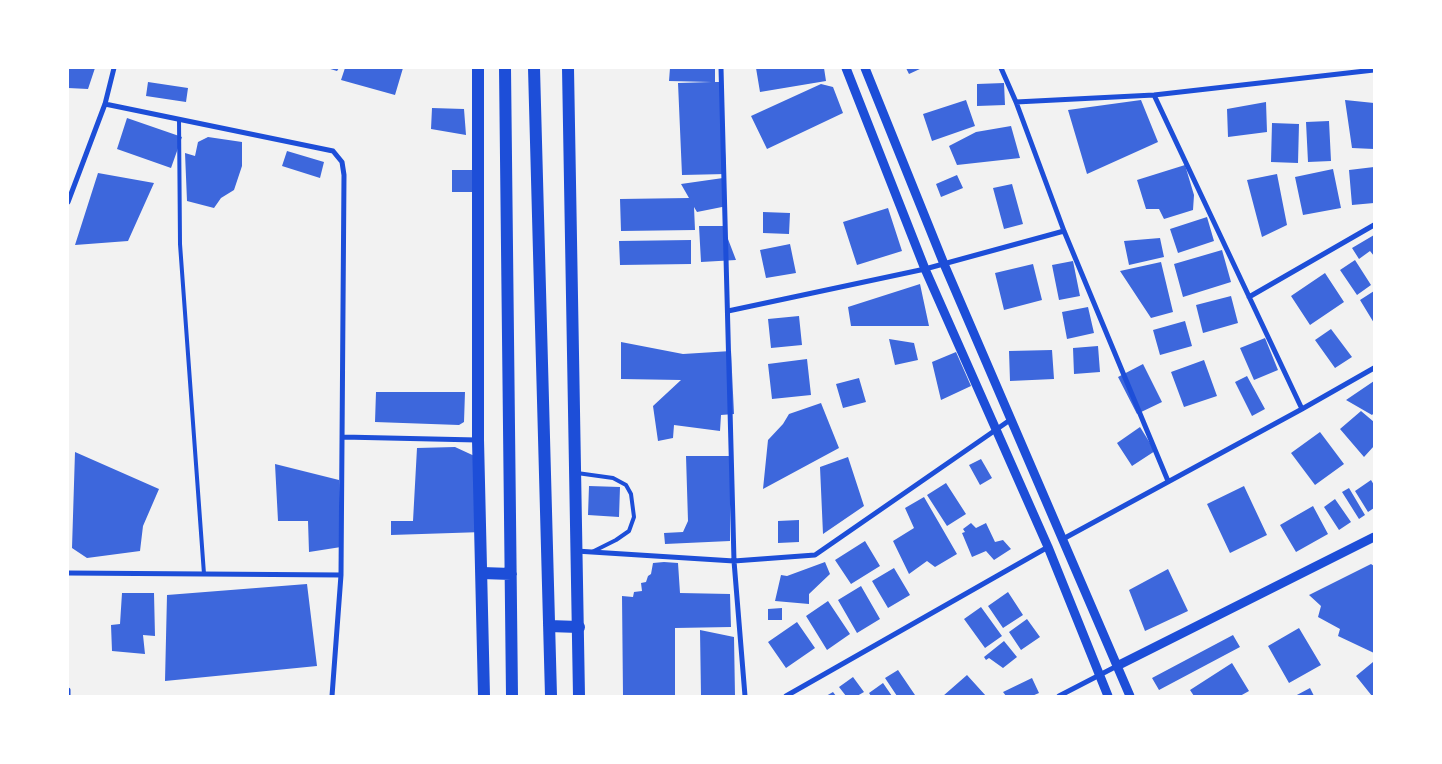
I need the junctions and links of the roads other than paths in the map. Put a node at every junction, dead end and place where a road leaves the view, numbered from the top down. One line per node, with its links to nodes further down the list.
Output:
1 (114, 68): 13 (street)
2 (478, 68): 27 (main road)
3 (505, 68): 39 (main road)
4 (534, 68): 41 (main road)
5 (568, 68): 28 (main road)
6 (721, 68): 21 (street)
7 (846, 68): 19 (street)
8 (865, 68): 18 (street)
9 (1001, 68): 12 (street)
10 (1374, 70): 11 (street)
11 (1154, 95): 12 (street); 20 (street)
12 (1016, 102): 17 (street)
13 (104, 104): 14 (street); 15 (street)
14 (179, 119): 26 (street); 38 (lane)
15 (68, 202)
16 (1374, 225): 20 (street)
17 (1064, 231): 18 (street); 29 (street)
18 (944, 264): 19 (street); 24 (street)
19 (924, 269): 21 (street); 25 (street)
20 (1249, 297): 23 (street)
21 (728, 311): 35 (street)
22 (1374, 368): 23 (street)
23 (1302, 409): 29 (street)
24 (1010, 420): 25 (street); 31 (street)
25 (995, 430): 32 (street); 35 (street)
26 (343, 437): 27 (street); 40 (street)
27 (478, 440): 37 (main road)
28 (574, 472): 33 (main road); 34 (lane)
29 (1168, 481): 31 (street)
30 (1374, 537): 43 (street)
31 (1063, 538): 32 (street); 43 (street)
32 (1048, 548): 44 (street); 53 (street)
33 (576, 551): 34 (street); 42 (main road)
34 (592, 552): 35 (street)
35 (734, 562): 52 (street)
36 (68, 573): 38 (street)
37 (482, 573): 39 (main road); 48 (main road)
38 (204, 574): 40 (street)
39 (511, 574): 49 (main road)
40 (341, 575): 47 (street)
41 (550, 626): 42 (main road); 50 (main road)
42 (579, 627): 51 (main road)
43 (1117, 666): 44 (street); 56 (street)
44 (1098, 675): 54 (street); 55 (street)
45 (68, 690): 46 (street)
46 (68, 696)
47 (332, 696)
48 (484, 696)
49 (512, 696)
50 (551, 696)
51 (579, 696)
52 (745, 696)
53 (786, 696)
54 (1059, 696)
55 (1108, 696)
56 (1130, 696)

